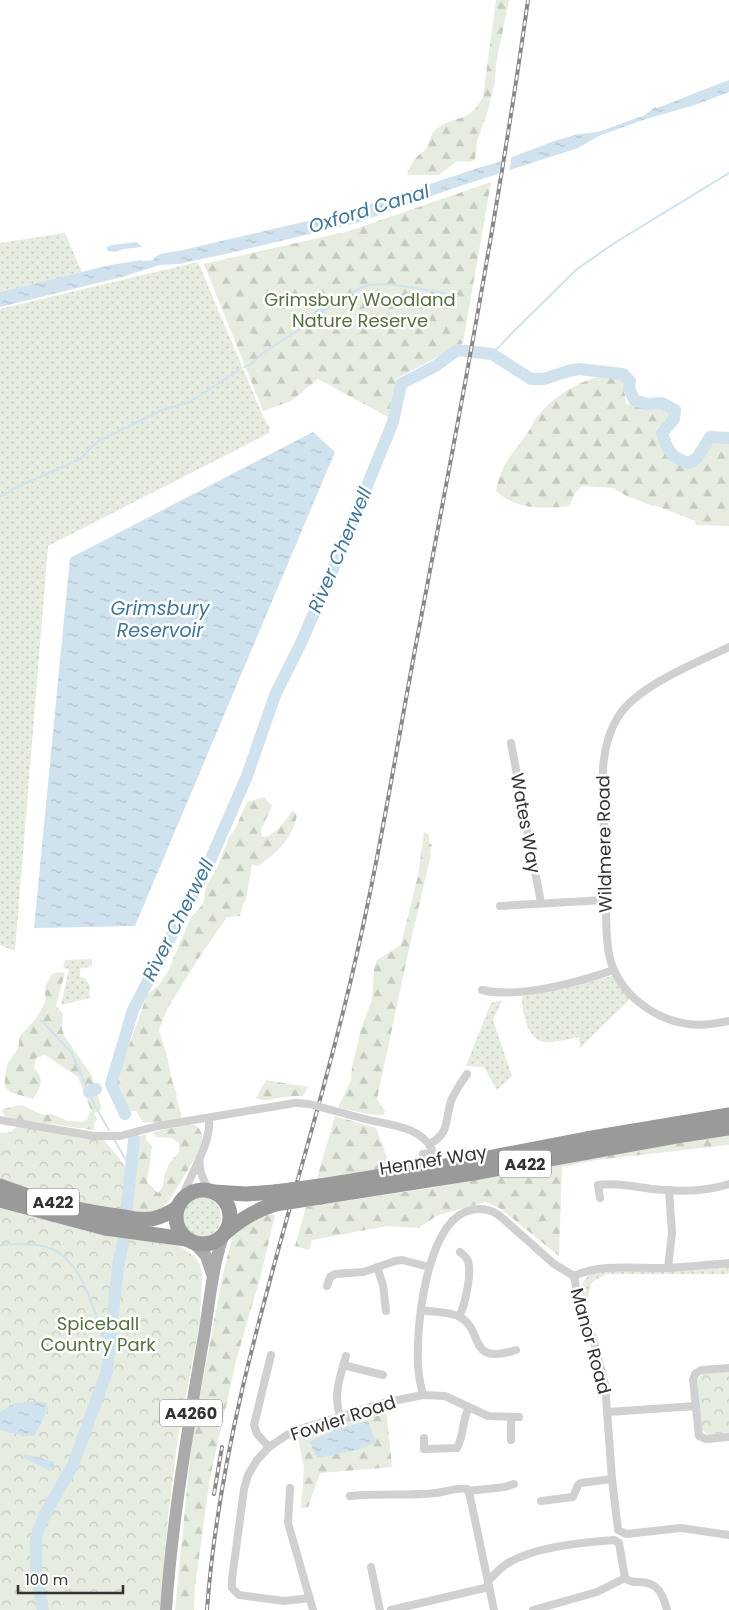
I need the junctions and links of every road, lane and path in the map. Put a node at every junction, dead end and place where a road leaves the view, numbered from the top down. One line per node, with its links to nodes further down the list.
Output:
1 (729, 647): 3 (street, Wildmere Road)
2 (511, 742): 4 (street, Wates Way)
3 (605, 900): 4 (street); 6 (street, Wildmere Road)
4 (541, 904): 5 (street)
5 (500, 906)
6 (614, 970): 7 (street); 8 (street, Wildmere Road)
7 (482, 990)
8 (729, 1021)
9 (467, 1074): 14 (street)
10 (729, 1115): 23 (highway, Hennef Way / A422)
11 (209, 1118): 12 (street); 14 (street, bridge); 16 (street)
12 (0, 1120)
13 (729, 1128): 23 (highway, Hennef Way / A422)
14 (429, 1144): 15 (street)
15 (423, 1154)
16 (199, 1157): 22 (street); 27 (street)
17 (729, 1184): 21 (street)
18 (598, 1185): 20 (street); 21 (street); 25 (street)
19 (0, 1186): 28 (highway, A422)
20 (589, 1186)
21 (669, 1190): 36 (street)
22 (211, 1191): 24 (highway, A422); 27 (highway); 30 (highway)
23 (320, 1192): 24 (highway, A422, bridge)
24 (275, 1198): 30 (highway, A422)
25 (600, 1198)
26 (0, 1200): 28 (highway, A422)
27 (178, 1205): 29 (highway, A422); 31 (highway)
28 (106, 1222): 29 (highway, A422)
29 (146, 1227): 31 (highway, A422)
30 (224, 1234): 31 (highway); 38 (main road, A4260)
31 (190, 1241): 38 (main road, A4260)
32 (460, 1252): 42 (street)
33 (729, 1263): 36 (street, Manor Road)
34 (377, 1267): 35 (street); 39 (street); 41 (street)
35 (429, 1267): 37 (street); 40 (street)
36 (668, 1268): 37 (street, Manor Road)
37 (574, 1276): 52 (street, Manor Road)
38 (213, 1279): 71 (main road, A4260)
39 (327, 1286)
40 (422, 1310): 42 (street); 49 (street)
41 (386, 1311)
42 (459, 1316): 43 (street)
43 (516, 1350)
44 (271, 1355): 57 (street)
45 (346, 1356): 46 (street)
46 (344, 1365): 48 (street); 53 (street)
47 (729, 1368): 50 (street)
48 (383, 1375)
49 (422, 1395): 51 (street, Fowler Road); 53 (street, Fowler Road)
50 (696, 1406): 52 (street); 54 (street)
51 (469, 1407): 56 (street, Fowler Road); 58 (street)
52 (608, 1412): 60 (street, Manor Road)
53 (340, 1416): 57 (street, Fowler Road)
54 (729, 1437)
55 (424, 1438): 58 (street)
56 (511, 1440)
57 (269, 1447): 70 (street, Fowler Road)
58 (457, 1448): 59 (street)
59 (460, 1457)
60 (612, 1480): 65 (street); 66 (street, Manor Road)
61 (514, 1484): 63 (street)
62 (290, 1488): 70 (street)
63 (468, 1491): 64 (street); 69 (street)
64 (350, 1496)
65 (541, 1501)
66 (729, 1535)
67 (371, 1567): 73 (street)
68 (624, 1578): 69 (street); 76 (street); 77 (street)
69 (489, 1584): 74 (street); 75 (street)
70 (310, 1598): 72 (street)
71 (166, 1610)
72 (313, 1610)
73 (380, 1610)
74 (391, 1610)
75 (494, 1610)
76 (533, 1610)
77 (667, 1610)

